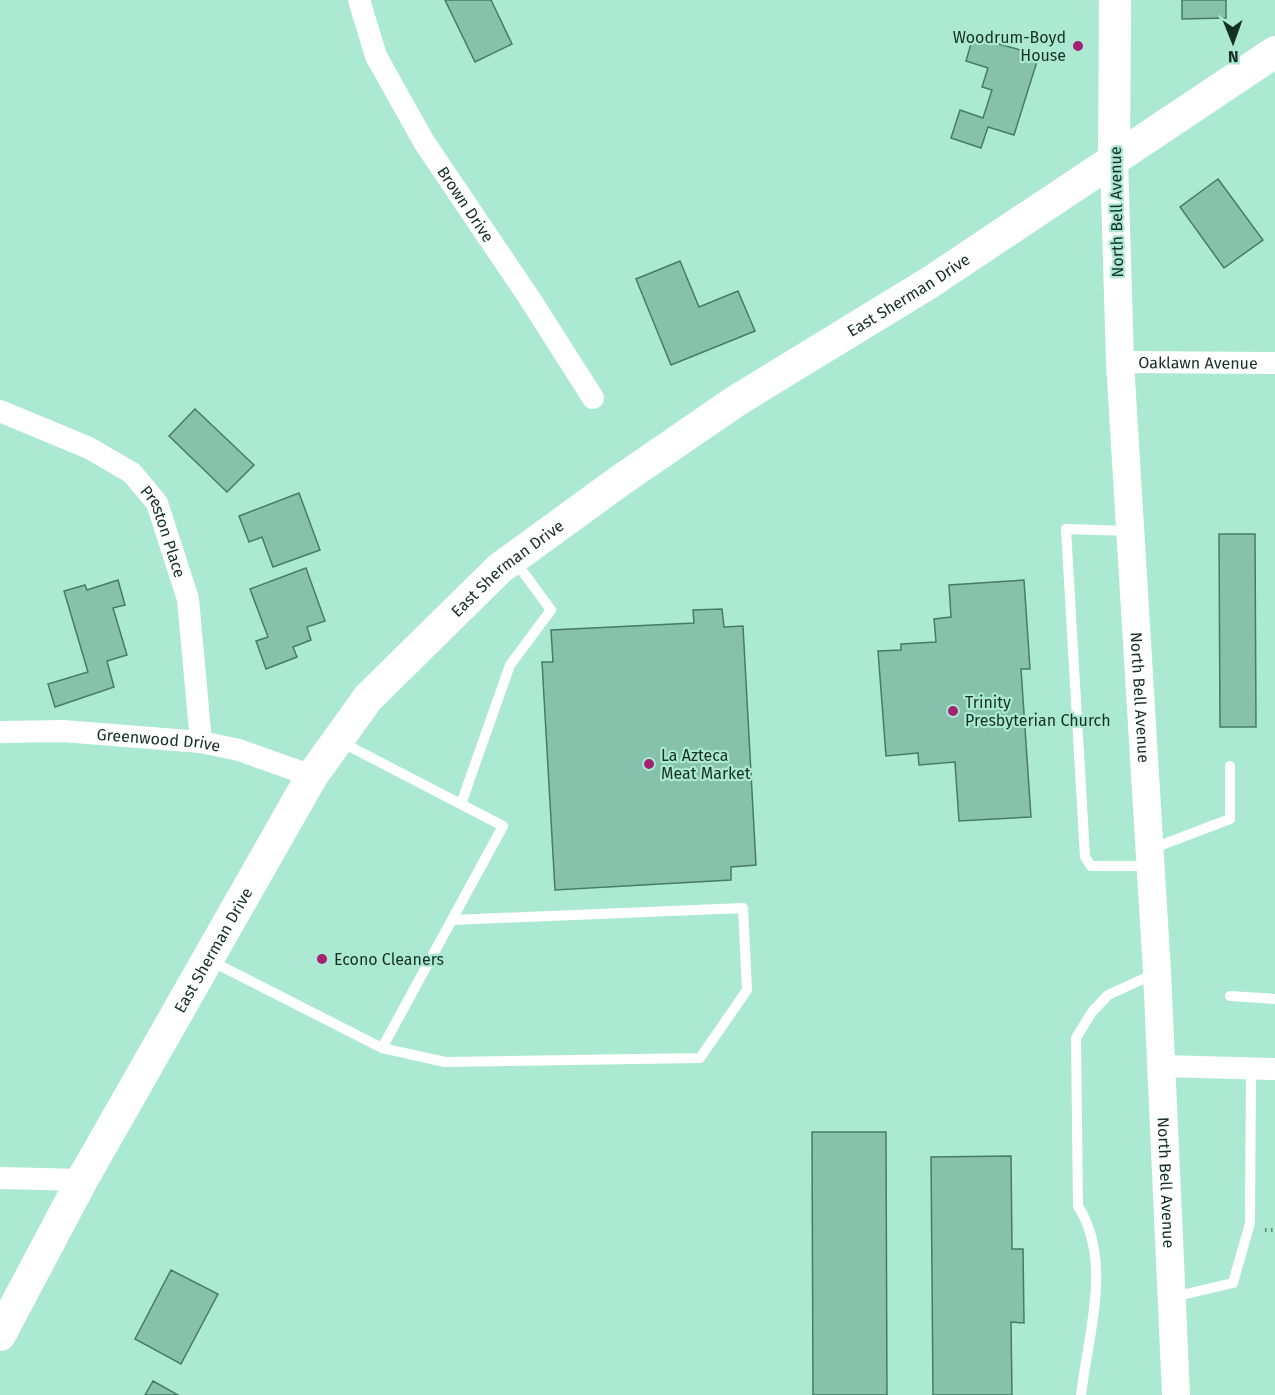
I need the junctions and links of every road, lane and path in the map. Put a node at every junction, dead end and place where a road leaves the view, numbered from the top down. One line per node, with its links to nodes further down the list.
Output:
1 (359, 0): 7 (street, Brown Drive)
2 (1115, 0): 4 (main road, North Bell Avenue)
3 (1275, 52): 4 (main road, East Sherman Drive)
4 (1114, 160): 5 (street, North Bell Avenue); 10 (main road, East Sherman Drive)
5 (1120, 362): 6 (street, Oaklawn Avenue); 9 (street, North Bell Avenue)
6 (1275, 363)
7 (593, 398)
8 (0, 411): 13 (street, Preston Place)
9 (1130, 531): 17 (street, North Bell Avenue); 17 (lane)
10 (513, 559): 12 (main road, East Sherman Drive); 16 (lane)
11 (0, 732): 13 (street, Greenwood Drive)
12 (338, 740): 15 (main road, East Sherman Drive); 16 (lane)
13 (201, 742): 15 (street, Greenwood Drive)
14 (1230, 766): 17 (lane)
15 (312, 776): 19 (main road, East Sherman Drive)
16 (461, 804): 18 (lane)
17 (1151, 858): 20 (street, North Bell Avenue)
18 (452, 920): 23 (lane); 23 (lane)
19 (208, 960): 23 (lane); 28 (main road, East Sherman Drive)
20 (1157, 972): 24 (street, North Bell Avenue); 31 (lane)
21 (1230, 996): 22 (lane)
22 (1275, 999)
23 (382, 1048)
24 (1162, 1066): 25 (street); 29 (street, North Bell Avenue)
25 (1251, 1069): 26 (street); 29 (lane)
26 (1275, 1069)
27 (0, 1179): 28 (street)
28 (82, 1180): 30 (main road, East Sherman Drive)
29 (1170, 1298): 32 (street, North Bell Avenue)
30 (0, 1335)
31 (1081, 1395)
32 (1176, 1395)

